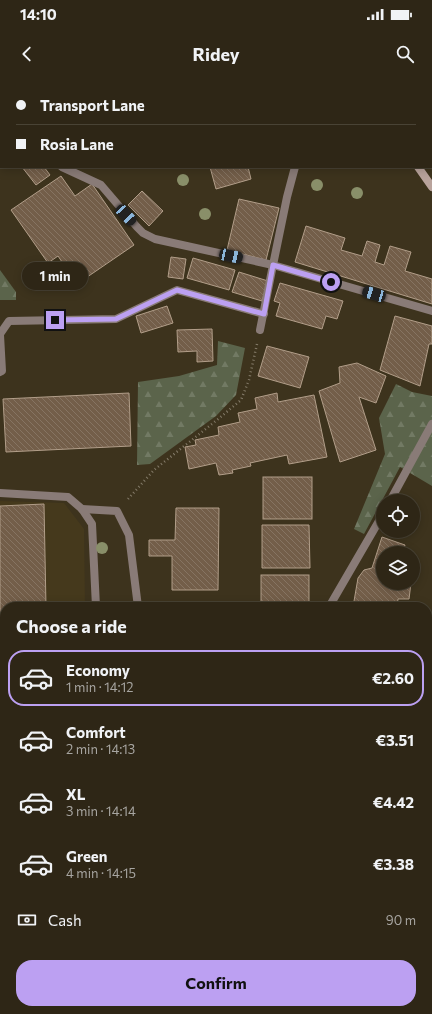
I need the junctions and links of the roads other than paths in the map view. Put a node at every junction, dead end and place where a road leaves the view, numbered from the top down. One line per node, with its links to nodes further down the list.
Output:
1 (64, 168): 5 (street)
2 (295, 168): 5 (street)
3 (419, 168): 4 (main road)
4 (432, 187)
5 (273, 265): 6 (street); 7 (street)
6 (432, 311)
7 (264, 314): 8 (street); 9 (street)
8 (260, 330)
9 (0, 334): 10 (street)
10 (0, 372)
11 (432, 424): 13 (street)
12 (0, 493): 14 (street)
13 (394, 494)
14 (82, 509): 16 (street); 17 (street)
15 (376, 526): 18 (street)
16 (96, 602)
17 (137, 602)
18 (332, 602)

